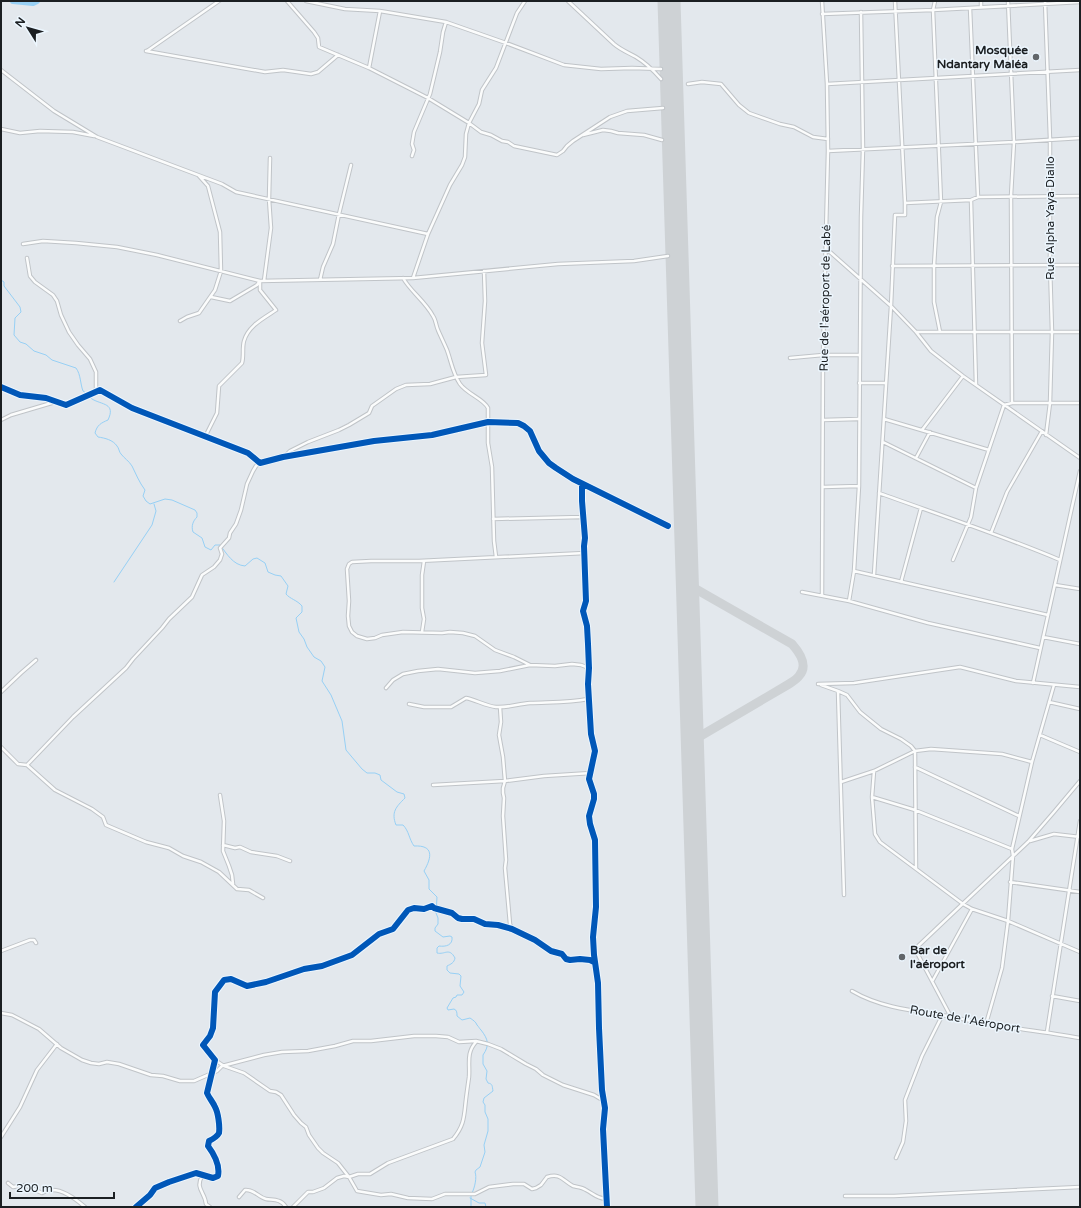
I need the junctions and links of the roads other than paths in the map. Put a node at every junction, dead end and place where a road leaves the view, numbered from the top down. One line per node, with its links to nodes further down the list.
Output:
1 (219, 1): 23 (street)
2 (287, 1): 23 (street)
3 (306, 1): 17 (street)
4 (525, 1): 22 (street)
5 (568, 1): 25 (street)
6 (822, 1): 20 (street, Rue de l'aéroport de Labé)
7 (895, 1): 18 (street)
8 (935, 1): 16 (street)
9 (981, 1): 14 (street)
10 (1008, 1): 13 (street)
11 (1045, 2): 12 (street); 13 (street); 29 (street, Rue Alpha Yaya Diallo)
12 (1080, 2)
13 (1008, 5): 14 (street); 30 (street)
14 (981, 7): 15 (street)
15 (970, 8): 16 (street); 31 (street)
16 (933, 10): 18 (street); 32 (street)
17 (380, 11): 21 (street); 24 (street)
18 (895, 11): 19 (street); 34 (street)
19 (861, 12): 20 (street); 35 (street)
20 (822, 14): 37 (street, Rue de l'aéroport de Labé)
21 (446, 22): 22 (street); 38 (street)
22 (506, 43): 25 (street); 40 (street)
23 (338, 55): 24 (street)
24 (369, 68): 38 (street)
25 (651, 69): 26 (street); 33 (street)
26 (661, 69)
27 (1, 70): 43 (street)
28 (1080, 70): 29 (street)
29 (1048, 71): 30 (street); 46 (street, Rue Alpha Yaya Diallo)
30 (1011, 73): 31 (street); 48 (street)
31 (973, 75): 32 (street); 49 (street)
32 (936, 77): 34 (street); 50 (street)
33 (661, 79)
34 (899, 80): 35 (street); 51 (street)
35 (862, 82): 37 (street); 52 (street)
36 (688, 84): 45 (street)
37 (827, 84): 45 (street, Rue de l'aéroport de Labé)
38 (428, 98): 40 (street); 54 (street)
39 (662, 108): 42 (street)
40 (469, 123): 42 (street); 67 (street)
41 (1, 129): 43 (street)
42 (581, 136): 47 (street)
43 (97, 137): 57 (street)
44 (1080, 138): 46 (street)
45 (828, 139): 53 (street, Rue de l'aéroport de Labé)
46 (1050, 139): 48 (street); 59 (street, Rue Alpha Yaya Diallo)
47 (662, 140)
48 (1014, 142): 49 (street); 58 (street)
49 (976, 144): 50 (street); 61 (street)
50 (939, 145): 51 (street); 64 (street)
51 (902, 147): 52 (street); 65 (street)
52 (863, 149): 53 (street); 82 (street)
53 (828, 151): 69 (street, Rue de l'aéroport de Labé)
54 (412, 156)
55 (270, 158): 62 (street)
56 (351, 165): 66 (street)
57 (198, 174): 62 (street); 78 (street)
58 (1012, 196): 59 (street); 61 (street); 77 (street)
59 (1050, 196): 60 (street); 72 (street, Rue Alpha Yaya Diallo)
60 (1080, 196)
61 (978, 197): 63 (street)
62 (269, 199): 66 (street); 83 (street)
63 (971, 200): 64 (street); 76 (street)
64 (941, 202): 65 (street); 75 (street)
65 (905, 203): 74 (street)
66 (338, 214): 67 (street); 84 (street)
67 (428, 234): 81 (street)
68 (22, 244): 78 (street)
69 (825, 250): 82 (street); 95 (street, Rue de l'aéroport de Labé)
70 (668, 256): 79 (street)
71 (27, 258): 104 (street)
72 (1050, 265): 73 (street); 77 (street); 93 (street, Rue Alpha Yaya Diallo)
73 (1080, 265)
74 (892, 266): 75 (street); 87 (street)
75 (934, 266): 76 (street); 90 (street)
76 (973, 266): 77 (street); 91 (street)
77 (1011, 266): 92 (street)
78 (221, 271): 85 (street); 86 (street)
79 (484, 272): 81 (street); 99 (street)
80 (402, 278): 81 (street); 84 (street); 99 (street)
81 (413, 278)
82 (860, 278): 87 (street); 96 (street)
83 (264, 280): 84 (street); 85 (street)
84 (320, 280)
85 (260, 281): 86 (street); 119 (street)
86 (210, 297): 88 (street)
87 (891, 306): 89 (street); 101 (street)
88 (180, 321)
89 (916, 332): 90 (street); 98 (street)
90 (940, 332): 91 (street)
91 (974, 332): 92 (street); 102 (street)
92 (1012, 332): 93 (street); 106 (street)
93 (1052, 332): 94 (street); 107 (street, Rue Alpha Yaya Diallo)
94 (1080, 332)
95 (824, 355): 96 (street); 97 (street); 112 (street, Rue de l'aéroport de Labé)
96 (860, 355): 100 (street)
97 (790, 358)
98 (963, 376): 102 (street); 115 (street)
99 (456, 377): 114 (street); 122 (street)
100 (860, 383): 101 (street); 113 (street)
101 (886, 383): 110 (street)
102 (976, 385): 109 (street)
103 (1, 387): 105 (street)
104 (96, 392): 105 (street); 119 (street)
105 (55, 402): 111 (street)
106 (1012, 403): 107 (street); 109 (street)
107 (1050, 403): 108 (street); 118 (street, Rue Alpha Yaya Diallo)
108 (1080, 403)
109 (1004, 405): 116 (street); 121 (street)
110 (884, 419): 115 (street); 120 (street)
111 (1, 420)
112 (823, 420): 113 (street); 129 (street, Rue de l'aéroport de Labé)
113 (858, 420): 128 (street)
114 (488, 422): 122 (street); 127 (street); 134 (street)
115 (922, 430): 117 (street)
116 (1042, 431): 118 (street); 137 (street)
117 (930, 432): 121 (street); 123 (street)
118 (1046, 434): 124 (street)
119 (205, 437): 125 (street)
120 (883, 442): 123 (street); 131 (street)
121 (989, 450): 130 (street)
122 (283, 457): 125 (street)
123 (916, 458): 130 (street)
124 (1080, 458)
125 (260, 463): 175 (street)
126 (1080, 471): 141 (street)
127 (582, 484): 133 (street); 136 (street)
128 (859, 486): 129 (street); 143 (street)
129 (823, 487): 149 (street, Rue de l'aéroport de Labé)
130 (976, 488): 135 (street)
131 (879, 493): 132 (street); 144 (street)
132 (921, 508): 135 (street); 145 (street)
133 (582, 517): 134 (street); 138 (street)
134 (494, 520): 139 (street)
135 (968, 524): 137 (street); 140 (street)
136 (668, 526)
137 (991, 533): 141 (street)
138 (585, 554): 139 (street); 158 (street)
139 (496, 557): 142 (street)
140 (953, 560)
141 (1060, 560): 146 (street)
142 (424, 561): 152 (street); 152 (street)
143 (854, 571): 144 (street); 150 (street)
144 (874, 575): 145 (street)
145 (901, 582): 151 (street)
146 (1055, 585): 147 (street); 151 (street)
147 (1080, 589)
148 (802, 592): 149 (street)
149 (822, 595): 150 (street)
150 (849, 601): 155 (street)
151 (1048, 615): 153 (street)
152 (422, 632): 157 (street)
153 (1043, 637): 154 (street); 155 (street)
154 (1080, 644)
155 (1040, 648): 159 (street)
156 (36, 660): 164 (street)
157 (530, 665): 158 (street); 162 (street)
158 (589, 668): 165 (street)
159 (1033, 683): 160 (street); 163 (street)
160 (1054, 685): 161 (street); 166 (street)
161 (1080, 687)
162 (386, 688)
163 (838, 691): 172 (street); 181 (street)
164 (1, 692)
165 (588, 699): 168 (street); 178 (street)
166 (1049, 702): 169 (street); 170 (street)
167 (409, 704): 168 (street)
168 (500, 707): 179 (street)
169 (1080, 709)
170 (1040, 736): 173 (street); 174 (street)
171 (1, 747): 175 (street)
172 (915, 751): 174 (street); 176 (street); 177 (street)
173 (1080, 752)
174 (1032, 762): 186 (street)
175 (26, 765): 196 (street)
176 (915, 767): 185 (street); 186 (street)
177 (874, 771): 181 (street); 184 (street)
178 (591, 772): 179 (street); 209 (street)
179 (505, 781): 182 (street); 204 (street)
180 (1080, 781): 189 (street)
181 (841, 782): 199 (street)
182 (433, 785)
183 (220, 795): 190 (street)
184 (872, 797): 185 (street); 194 (street)
185 (915, 810): 191 (street); 194 (street)
186 (1020, 816): 191 (street)
187 (1080, 821): 188 (street)
188 (1079, 837): 189 (street); 197 (street)
189 (1028, 842): 192 (street)
190 (223, 845): 193 (street); 196 (street)
191 (1012, 849): 192 (street)
192 (1013, 856): 195 (street); 201 (street)
193 (290, 861)
194 (916, 869): 201 (street)
195 (1010, 882): 197 (street); 203 (street)
196 (233, 885): 200 (street)
197 (1069, 891): 198 (street); 206 (street)
198 (1080, 892)
199 (844, 895)
200 (263, 898)
201 (963, 904): 202 (street); 210 (street)
202 (972, 909): 203 (street); 210 (street)
203 (1008, 921): 206 (street); 217 (street)
204 (512, 929): 209 (street); 222 (street)
205 (36, 943): 207 (street)
206 (1061, 944): 208 (street); 212 (street)
207 (1, 951)
208 (1080, 952)
209 (594, 962): 225 (street)
210 (933, 981): 216 (street)
211 (852, 991): 215 (street, Route de l'Aéroport)
212 (1052, 996): 213 (street); 218 (street)
213 (1080, 1001)
214 (1, 1013): 221 (street)
215 (942, 1015): 216 (street, Route de l'Aéroport); 227 (street)
216 (951, 1017): 217 (street, Route de l'Aéroport)
217 (986, 1024): 218 (street, Route de l'Aéroport)
218 (1047, 1032): 219 (street, Route de l'Aéroport)
219 (1080, 1038)
220 (476, 1041): 223 (street); 225 (street); 229 (street)
221 (57, 1044): 224 (street); 226 (street)
222 (215, 1060): 223 (street); 224 (street)
223 (224, 1066): 224 (street); 229 (street)
224 (212, 1073): 228 (street)
225 (604, 1101): 234 (street)
226 (1, 1137)
227 (896, 1158)
228 (202, 1176): 236 (street); 237 (street)
229 (349, 1177): 234 (street); 239 (street)
230 (8, 1184): 235 (street)
231 (1080, 1187): 232 (street)
232 (845, 1196)
233 (239, 1197): 238 (street)
234 (606, 1199): 240 (street)
235 (85, 1207)
236 (136, 1207)
237 (210, 1207)
238 (286, 1207)
239 (293, 1207)
240 (607, 1207)

